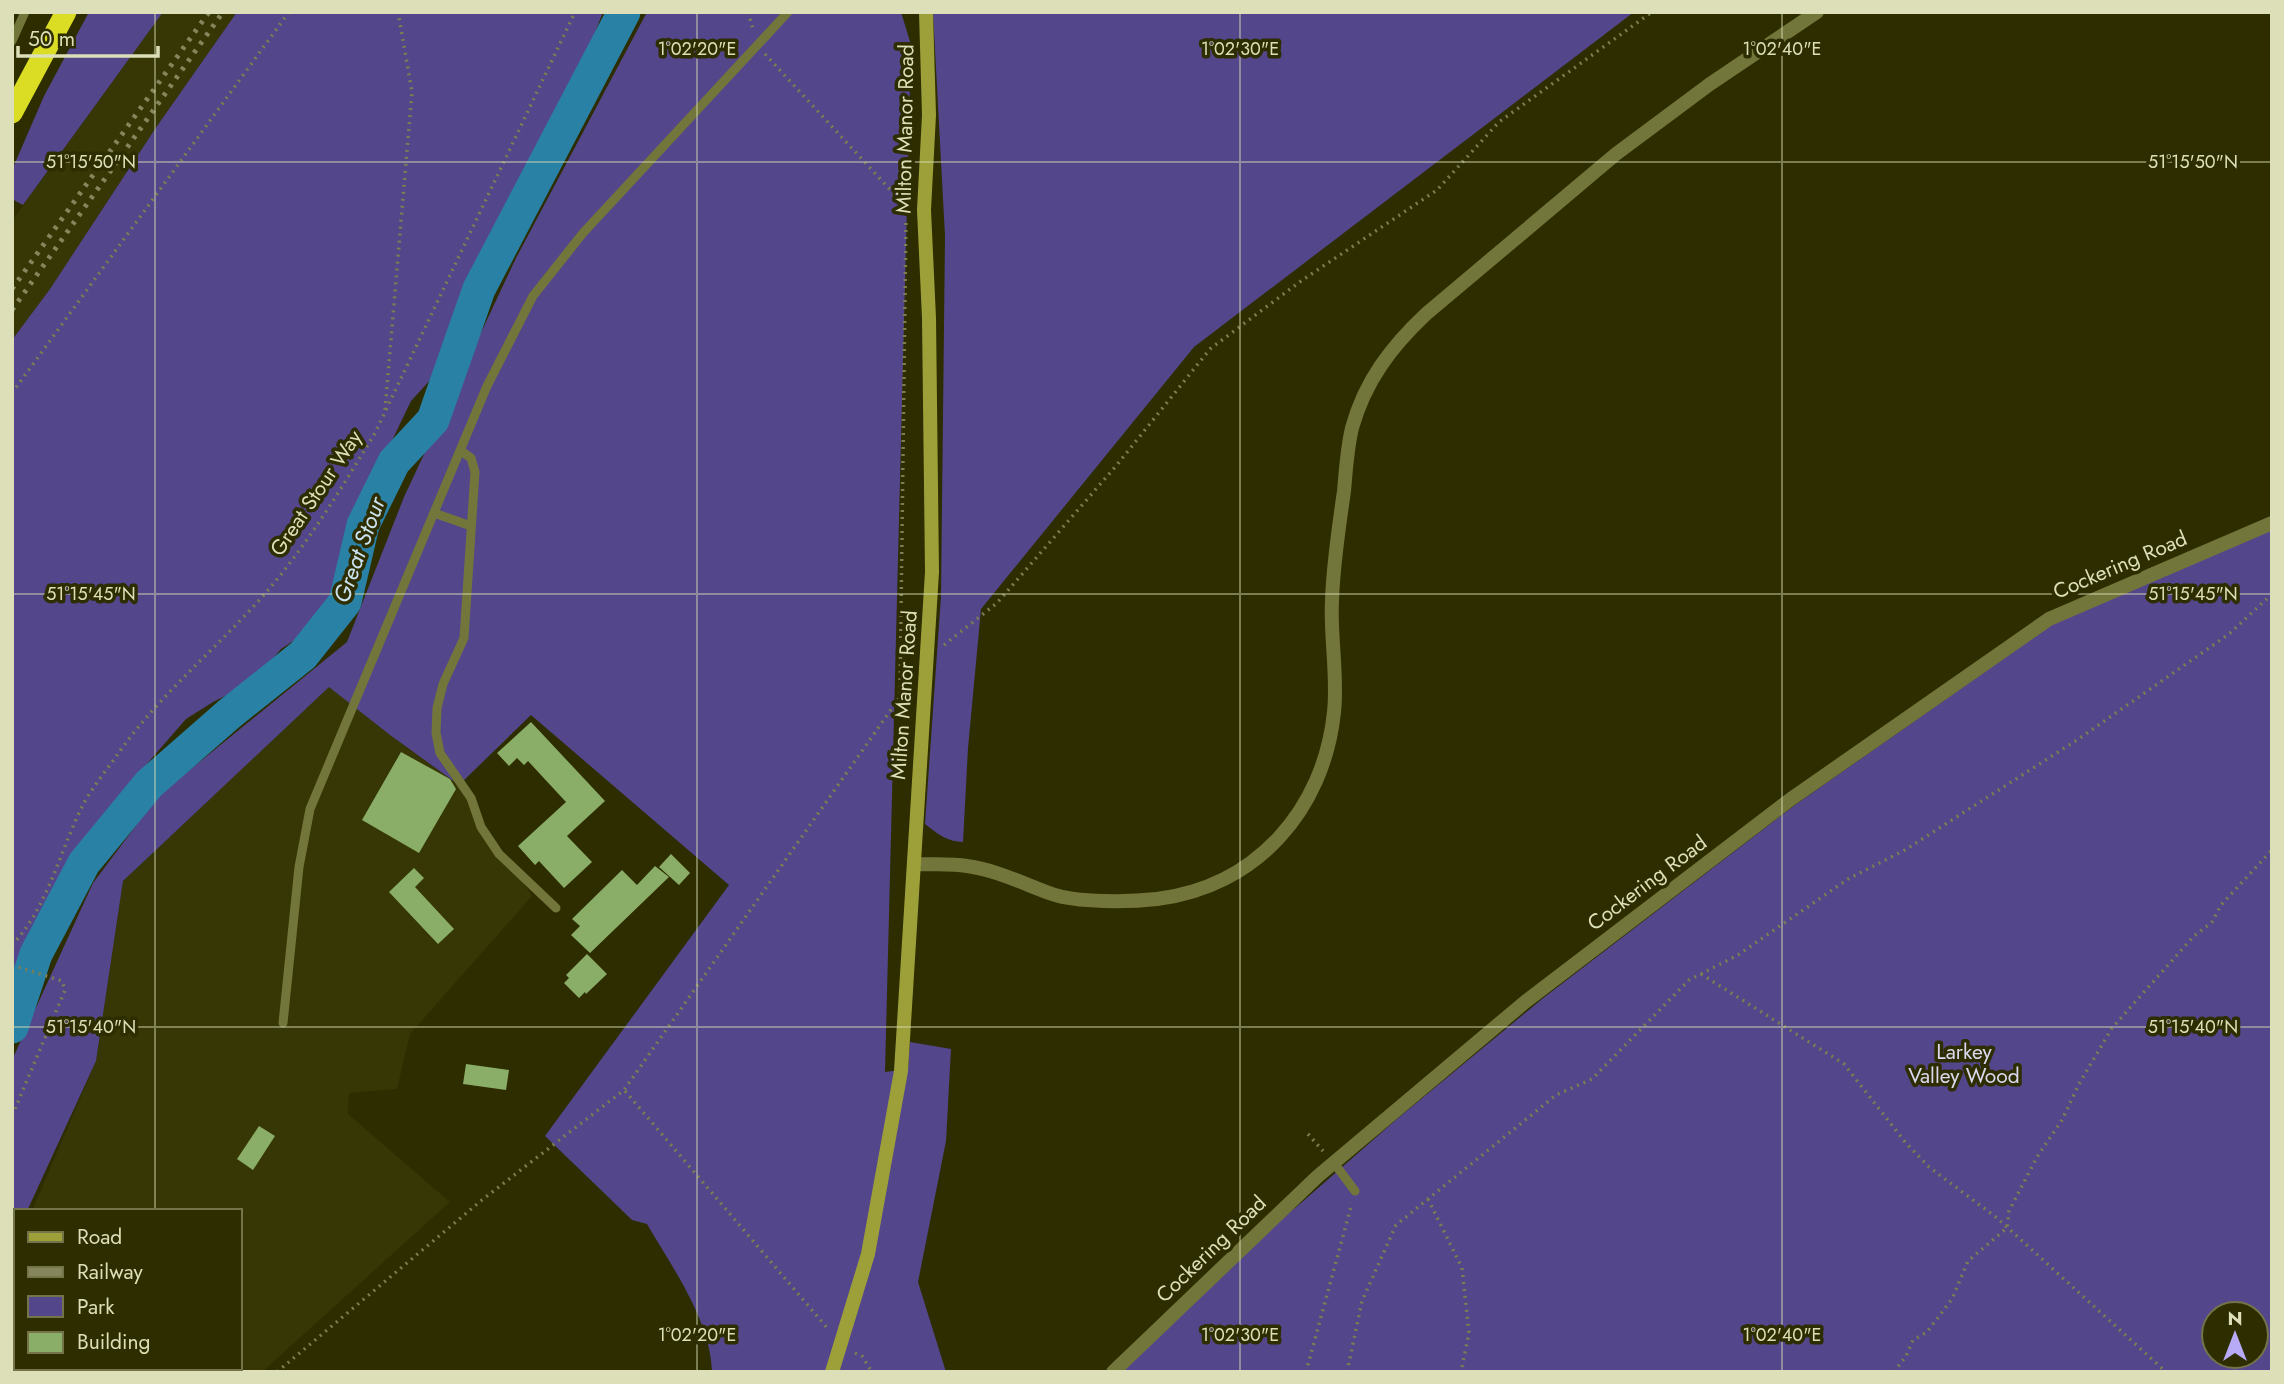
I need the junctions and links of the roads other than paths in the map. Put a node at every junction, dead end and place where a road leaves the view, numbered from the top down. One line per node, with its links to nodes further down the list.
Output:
1 (25, 12): 6 (lane)
2 (66, 12): 7 (highway)
3 (788, 12): 8 (lane)
4 (926, 12): 12 (street, Milton Manor Road)
5 (1817, 12): 12 (street)
6 (12, 41)
7 (12, 113)
8 (461, 451): 9 (lane); 11 (lane)
9 (434, 513): 11 (lane); 14 (lane)
10 (2272, 523): 15 (street, Cockering Road)
11 (471, 526): 13 (lane)
12 (914, 864): 17 (street, Milton Manor Road)
13 (556, 908)
14 (283, 1023)
15 (1334, 1163): 16 (lane); 18 (street, Cockering Road)
16 (1355, 1191)
17 (832, 1372)
18 (1113, 1372)

